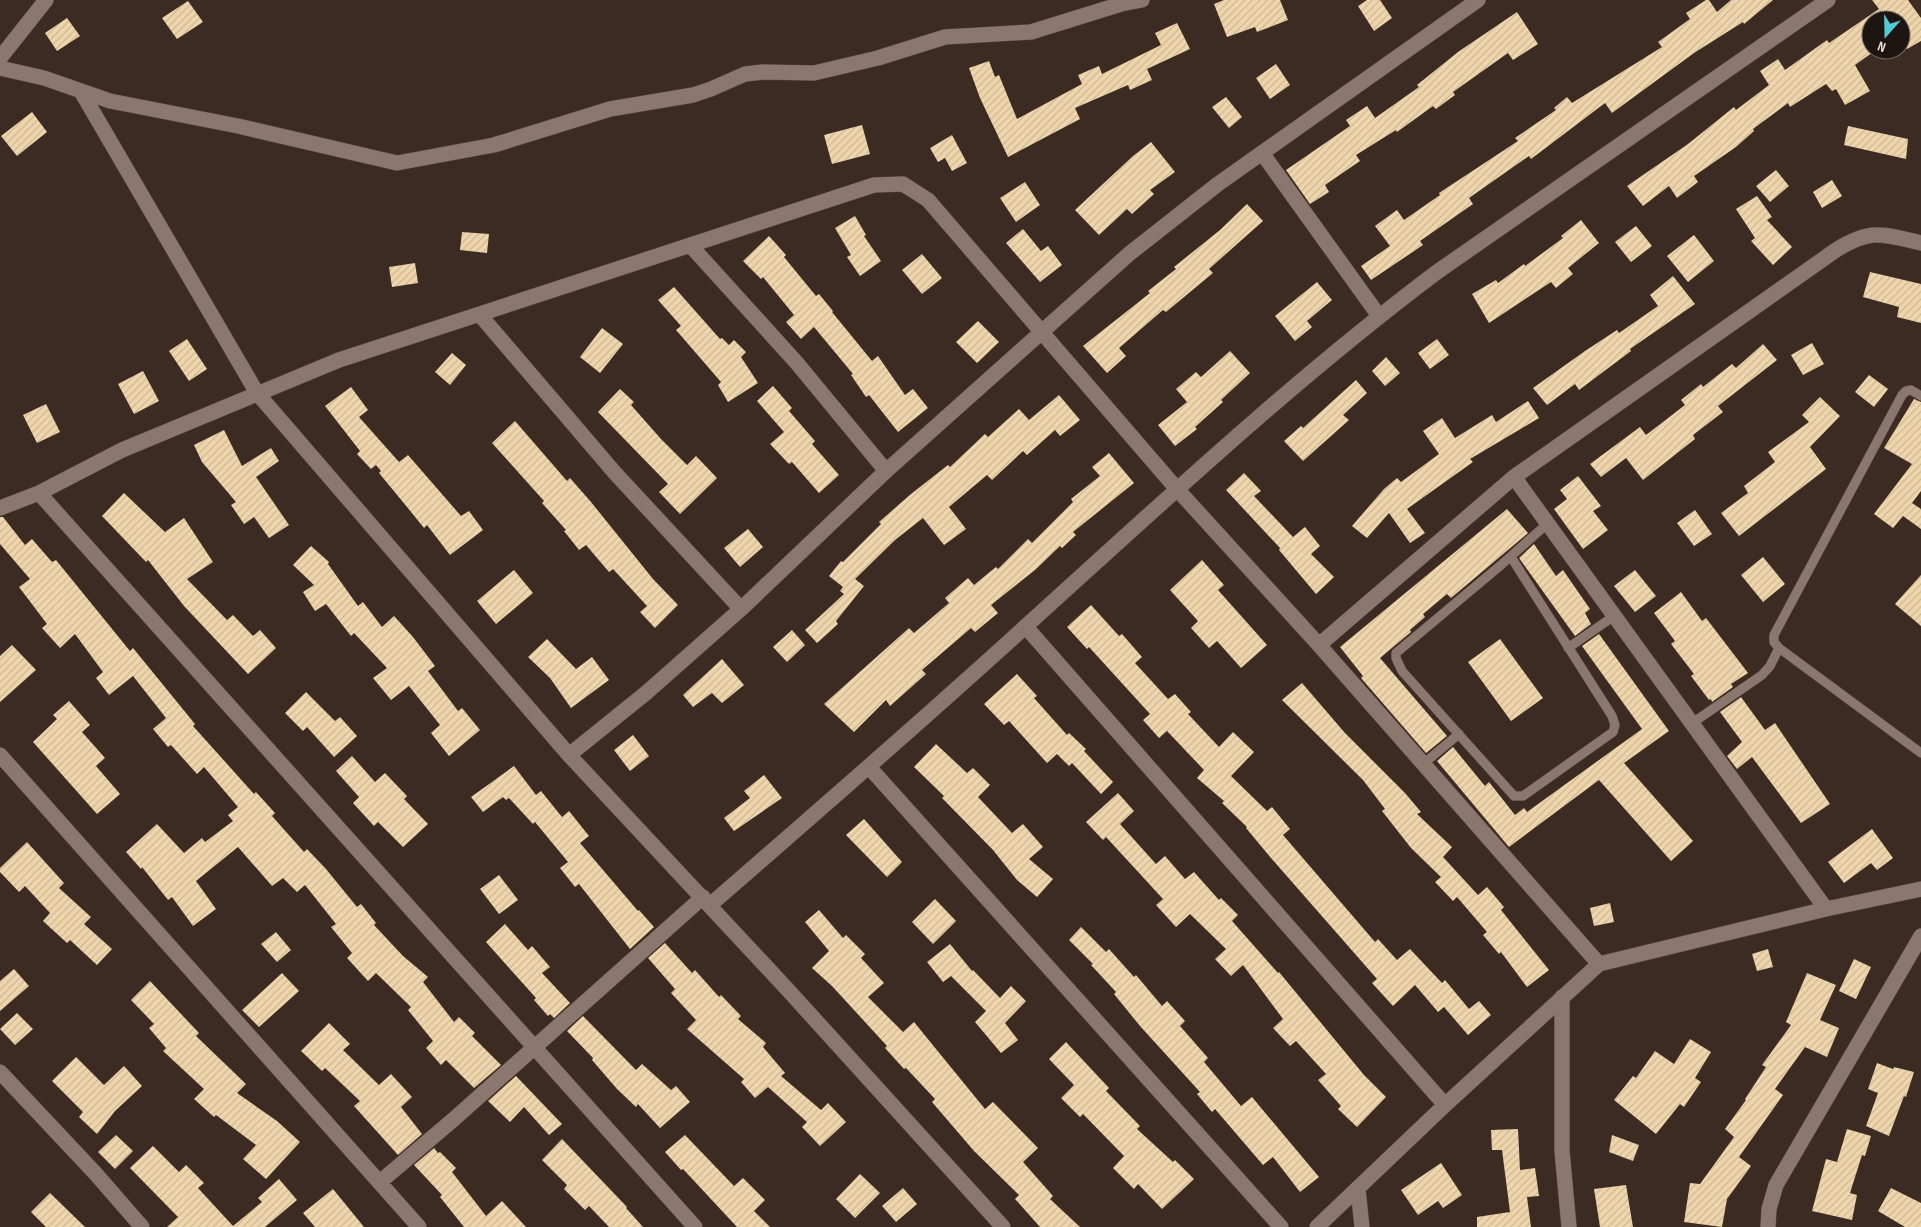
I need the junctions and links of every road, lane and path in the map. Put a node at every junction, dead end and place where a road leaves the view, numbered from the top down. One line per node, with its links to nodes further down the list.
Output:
1 (46, 0): 5 (street)
2 (1142, 0): 7 (street)
3 (1478, 0): 8 (street)
4 (1828, 0): 12 (street)
5 (0, 58)
6 (0, 68): 7 (street)
7 (82, 93): 14 (street)
8 (1262, 153): 12 (street); 13 (street)
9 (1921, 243): 17 (street)
10 (690, 245): 11 (street); 13 (street); 16 (street)
11 (480, 315): 14 (street); 23 (street)
12 (1379, 316): 18 (street)
13 (1042, 333): 16 (street); 18 (street)
14 (257, 393): 19 (street); 33 (street)
15 (1921, 396): 28 (lane)
16 (886, 471): 23 (street)
17 (1514, 477): 21 (street); 26 (street)
18 (1176, 488): 25 (street); 26 (street)
19 (39, 492): 20 (street); 42 (street)
20 (0, 508)
21 (1547, 524): 22 (lane); 24 (street)
22 (1511, 557): 27 (lane); 30 (lane)
23 (741, 609): 33 (street)
24 (1614, 616): 27 (lane); 29 (street)
25 (1026, 627): 35 (street); 44 (street)
26 (1319, 645): 34 (street)
27 (1568, 648): 30 (lane)
28 (1779, 648): 29 (lane); 31 (lane)
29 (1691, 724): 38 (street)
30 (1459, 734): 34 (lane)
31 (1921, 753)
32 (0, 755): 45 (street)
33 (569, 755): 37 (street)
34 (1423, 764): 40 (street)
35 (868, 767): 37 (street); 51 (street)
36 (1921, 889): 38 (street)
37 (706, 901): 42 (street); 50 (street)
38 (1826, 909): 40 (street)
39 (1921, 936): 55 (street)
40 (1599, 964): 41 (street)
41 (1562, 997): 44 (street); 54 (street)
42 (536, 1047): 45 (street); 49 (street)
43 (0, 1072): 47 (street)
44 (1444, 1105): 46 (street)
45 (380, 1182): 48 (street)
46 (1358, 1189): 52 (street); 53 (street)
47 (142, 1227)
48 (419, 1227)
49 (695, 1227)
50 (1003, 1227)
51 (1281, 1227)
52 (1317, 1227)
53 (1362, 1227)
54 (1569, 1227)
55 (1768, 1227)

